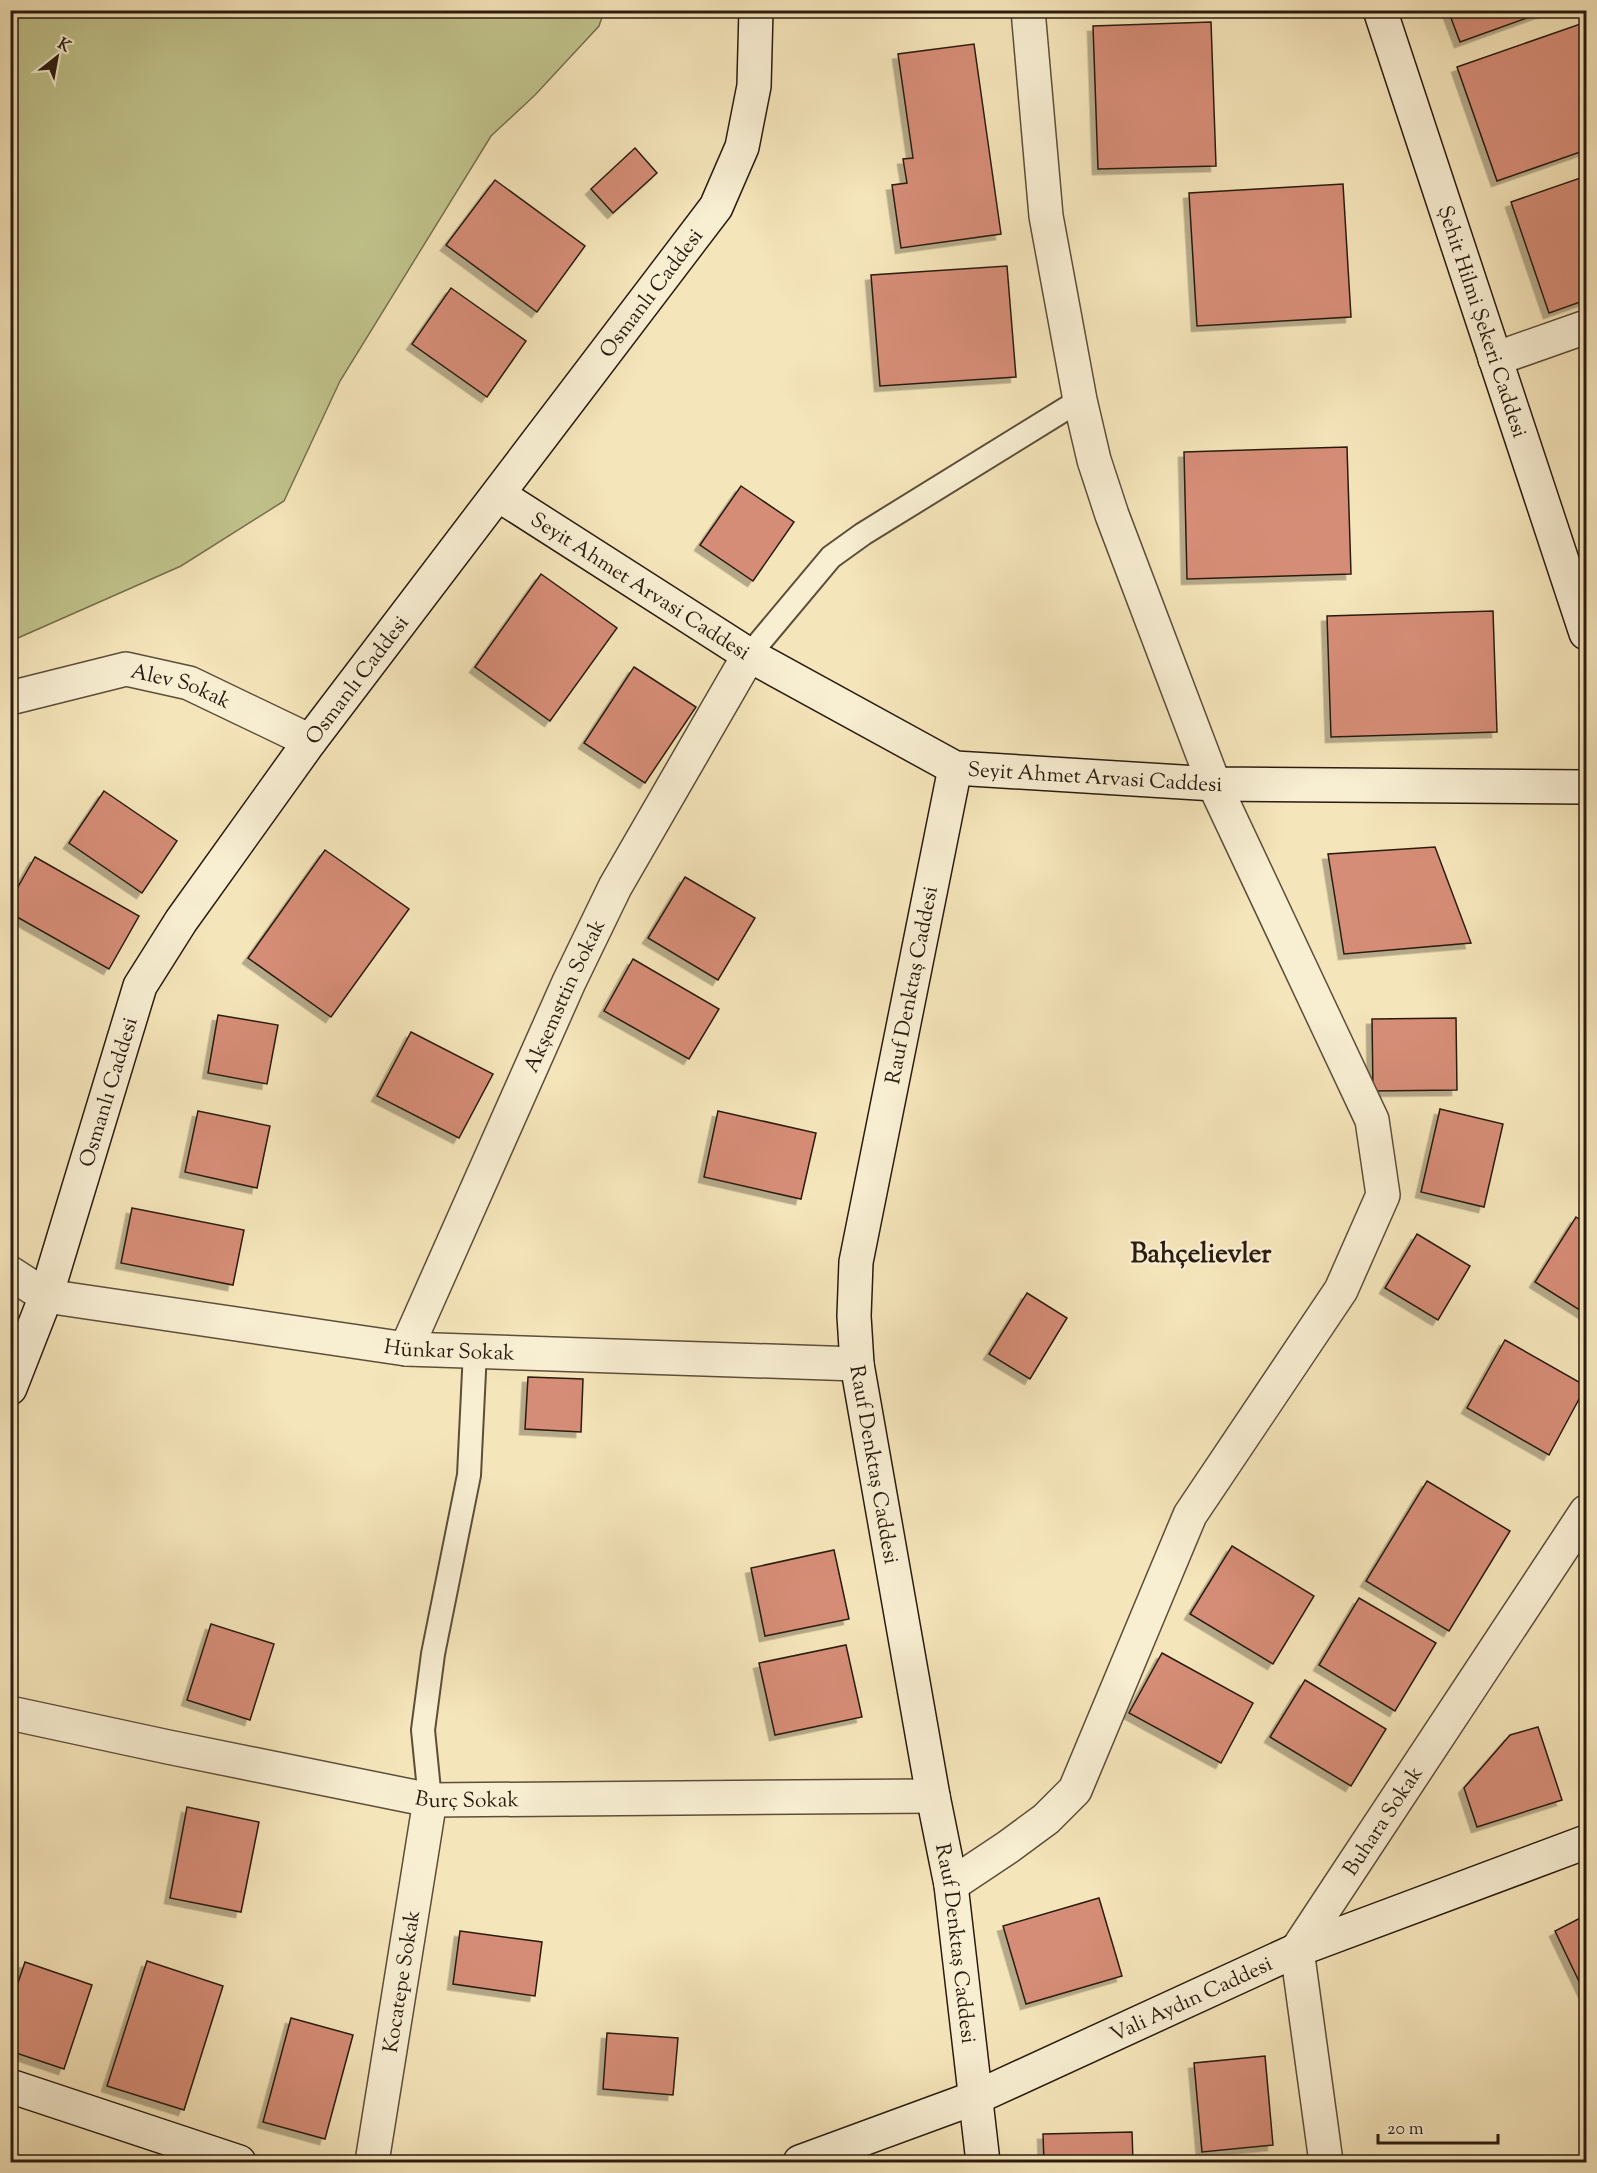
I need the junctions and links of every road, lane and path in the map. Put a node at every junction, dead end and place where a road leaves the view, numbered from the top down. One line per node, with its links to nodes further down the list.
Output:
1 (756, 10): 7 (street, Osmanlı Caddesi)
2 (1028, 10): 6 (street)
3 (1380, 10): 5 (street, Şehit Hilmi Şekeri Caddesi)
4 (1587, 327): 5 (street)
5 (1495, 358): 8 (street, Şehit Hilmi Şekeri Caddesi)
6 (1080, 400): 9 (lane); 13 (street)
7 (499, 495): 9 (street, Seyit Ahmet Arvasi Caddesi); 11 (street, Osmanlı Caddesi)
8 (1587, 633)
9 (749, 655): 12 (street, Seyit Ahmet Arvasi Caddesi); 17 (street, Akşemsttin Sokak)
10 (10, 698): 11 (street, Alev Sokak)
11 (310, 741): 16 (street, Osmanlı Caddesi)
12 (955, 768): 13 (street, Seyit Ahmet Arvasi Caddesi); 19 (street, Rauf Denktaş Caddesi)
13 (1214, 784): 14 (street, Seyit Ahmet Arvasi Caddesi); 26 (street)
14 (1587, 788)
15 (10, 1273): 16 (street)
16 (46, 1296): 17 (street, Hünkar Sokak); 20 (street, Osmanlı Caddesi)
17 (406, 1349): 18 (street, Hünkar Sokak)
18 (475, 1351): 19 (street, Hünkar Sokak); 24 (lane)
19 (857, 1364): 23 (street, Rauf Denktaş Caddesi)
20 (10, 1388)
21 (1587, 1512): 27 (street, Buhara Sokak)
22 (10, 1713): 24 (street, Burç Sokak)
23 (933, 1796): 24 (street, Burç Sokak); 26 (street, Rauf Denktaş Caddesi)
24 (430, 1800): 31 (street, Kocatepe Sokak)
25 (1587, 1842): 27 (street, Vali Aydın Caddesi)
26 (951, 1885): 29 (street, Rauf Denktaş Caddesi)
27 (1297, 1950): 29 (street, Vali Aydın Caddesi); 34 (street)
28 (10, 2086): 30 (street)
29 (977, 2097): 32 (street, Vali Aydın Caddesi); 33 (street, Rauf Denktaş Caddesi)
30 (239, 2163)
31 (372, 2163)
32 (800, 2163)
33 (983, 2163)
34 (1326, 2163)

